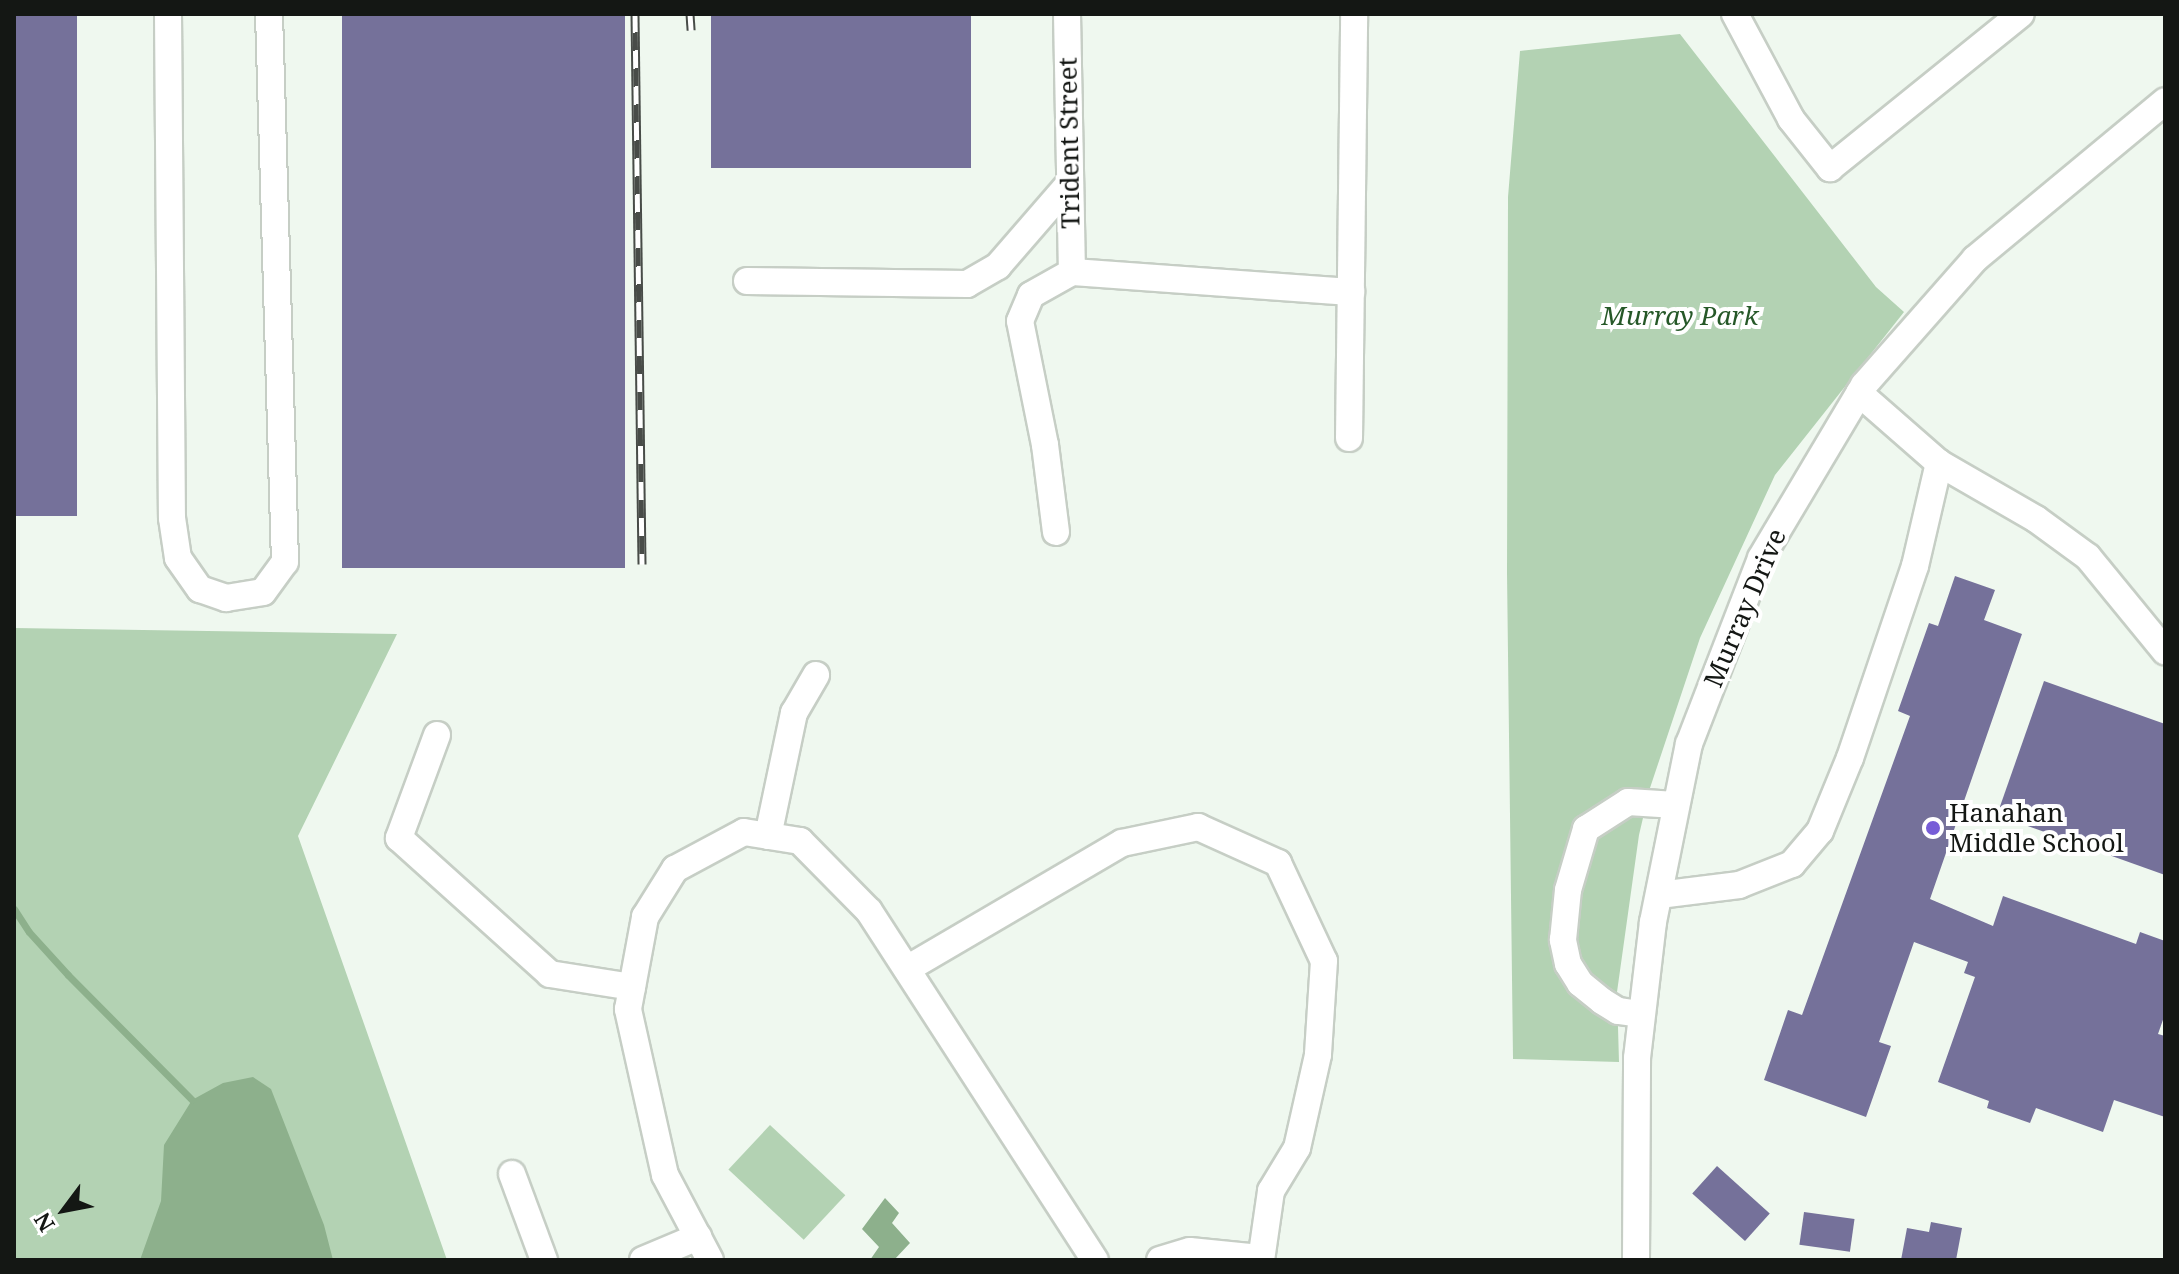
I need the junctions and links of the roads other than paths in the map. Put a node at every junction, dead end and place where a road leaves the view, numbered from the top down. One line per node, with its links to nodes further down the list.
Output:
1 (168, 14): 2 (street)
2 (269, 14)
3 (1067, 14): 8 (street, Trident Street)
4 (1354, 14): 11 (street)
5 (1735, 14): 6 (street)
6 (2021, 14)
7 (2165, 101): 12 (street, Murray Drive)
8 (1069, 184): 9 (street, Trident Street); 10 (street)
9 (1072, 272): 11 (street); 15 (street)
10 (747, 281)
11 (1351, 292): 13 (street)
12 (1859, 393): 14 (street); 19 (street, Murray Drive)
13 (1349, 438)
14 (1939, 463): 16 (street); 21 (street)
15 (1056, 532)
16 (2165, 651)
17 (816, 675): 20 (street)
18 (437, 735): 23 (street)
19 (1676, 805): 21 (street, Murray Drive); 24 (street)
20 (768, 836): 22 (street); 23 (street)
21 (1659, 895): 24 (street, Murray Drive)
22 (907, 969): 27 (street); 30 (street)
23 (632, 987): 26 (street)
24 (1640, 1014): 32 (street, Murray Drive)
25 (512, 1174): 28 (street)
26 (704, 1248): 29 (street)
27 (1260, 1259): 31 (street)
28 (544, 1260)
29 (643, 1260)
30 (1095, 1260)
31 (1160, 1260)
32 (1636, 1260)

